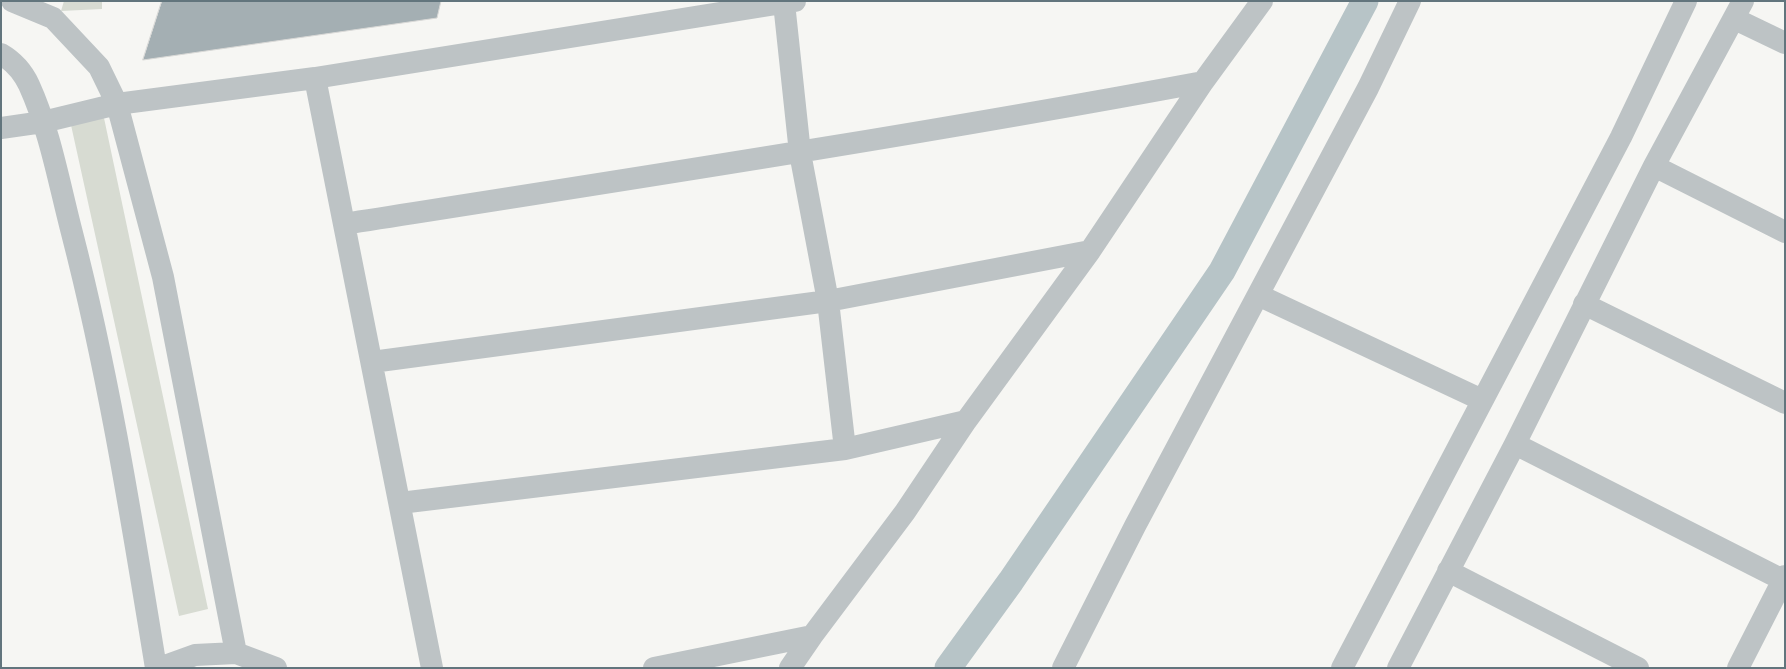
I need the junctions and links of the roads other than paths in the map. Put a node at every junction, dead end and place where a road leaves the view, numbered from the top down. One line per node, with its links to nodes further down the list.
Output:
1 (12, 1): 11 (street)
2 (1262, 1): 10 (street)
3 (1410, 1): 19 (street)
4 (1686, 1): 23 (street)
5 (789, 2): 9 (street); 14 (street)
6 (1739, 10): 7 (street); 15 (street)
7 (1785, 43)
8 (1, 54): 12 (street)
9 (316, 78): 11 (street); 16 (street)
10 (1204, 82): 14 (street); 18 (street)
11 (118, 104): 12 (street); 32 (street)
12 (43, 122): 13 (street); 33 (street)
13 (1, 128)
14 (800, 153): 16 (street); 20 (street)
15 (1654, 166): 17 (street); 21 (street)
16 (344, 224): 22 (street)
17 (1785, 232)
18 (1090, 251): 20 (street); 25 (street)
19 (1258, 295): 23 (street); 38 (street)
20 (828, 302): 22 (street); 27 (street)
21 (1584, 304): 24 (street); 26 (street)
22 (372, 362): 28 (street)
23 (1482, 400): 39 (street)
24 (1785, 403)
25 (966, 421): 27 (street); 31 (street)
26 (1515, 444): 29 (street); 30 (street)
27 (845, 449): 28 (street)
28 (400, 503): 35 (street)
29 (1448, 571): 40 (street); 41 (street)
30 (1784, 578): 42 (street)
31 (812, 636): 36 (street); 37 (street)
32 (236, 653): 33 (street); 34 (street)
33 (157, 668)
34 (276, 668)
35 (432, 668)
36 (654, 668)
37 (790, 668)
38 (1063, 668)
39 (1342, 668)
40 (1398, 668)
41 (1638, 668)
42 (1738, 668)

